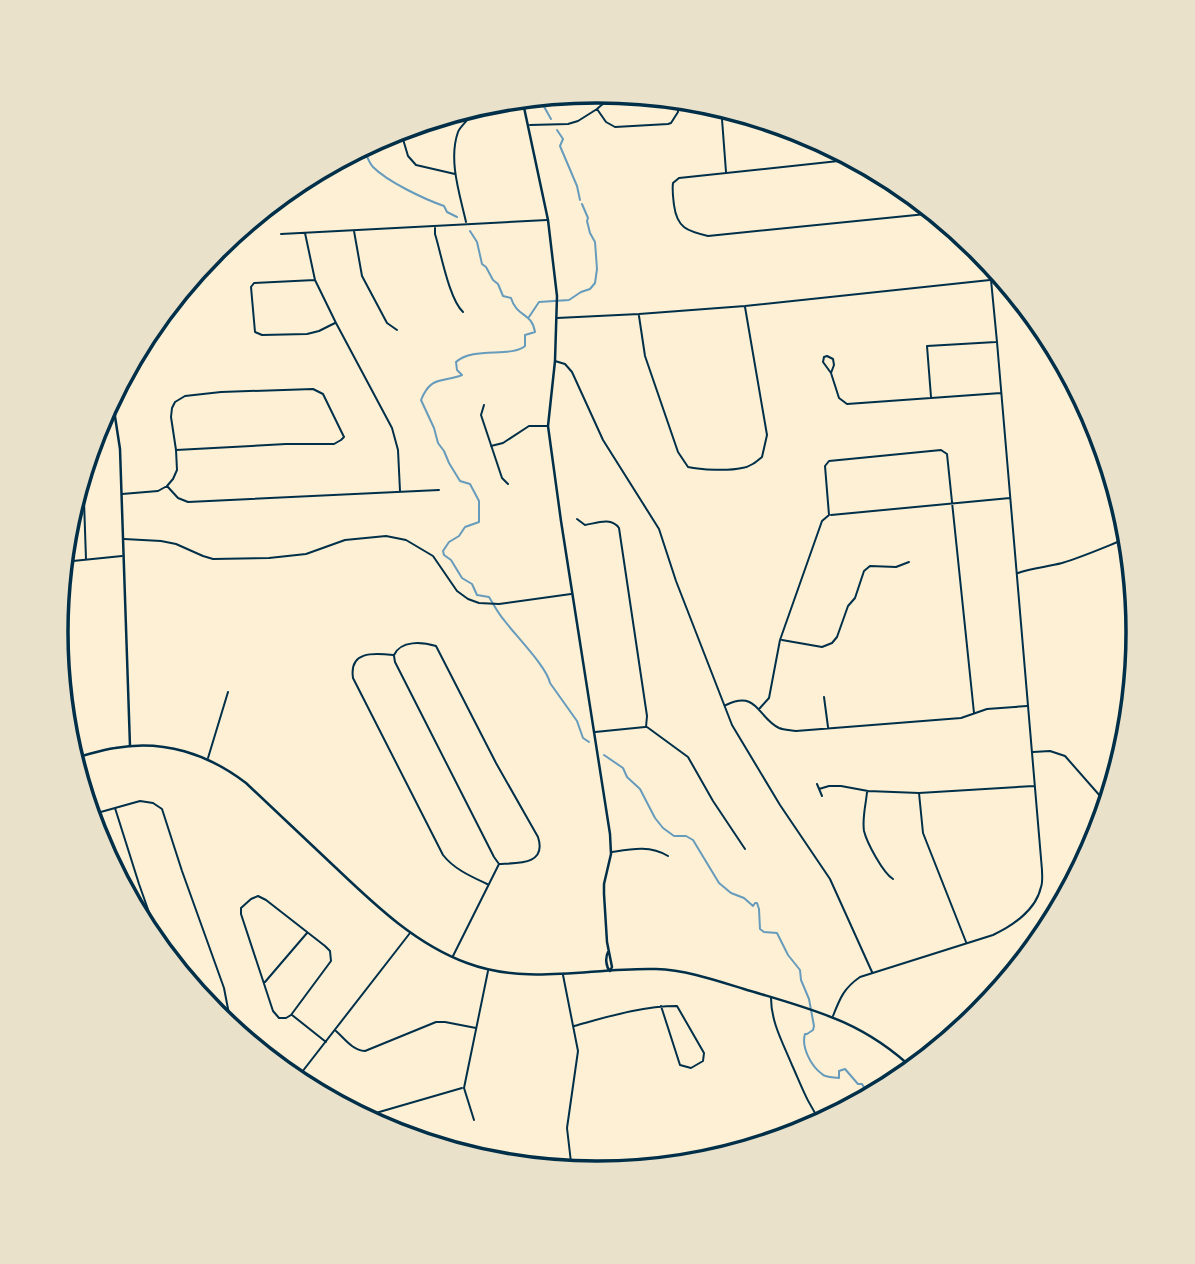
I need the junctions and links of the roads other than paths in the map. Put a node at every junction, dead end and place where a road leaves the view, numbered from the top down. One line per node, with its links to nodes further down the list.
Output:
1 (603, 103): 3 (street)
2 (524, 108): 7 (main road)
3 (597, 108): 4 (street); 7 (street)
4 (678, 109)
5 (722, 118): 10 (street)
6 (468, 119): 11 (street)
7 (529, 125): 13 (main road)
8 (403, 140): 11 (street)
9 (839, 161): 10 (street)
10 (726, 173): 12 (street)
11 (456, 174): 14 (street)
12 (923, 214)
13 (548, 220): 14 (street); 24 (main road)
14 (466, 223): 15 (street)
15 (435, 226): 16 (street); 22 (street)
16 (354, 231): 17 (street); 26 (street)
17 (306, 233): 18 (street); 20 (street)
18 (281, 234)
19 (991, 279): 21 (street); 27 (street)
20 (315, 280): 25 (street); 25 (street)
21 (745, 306): 23 (street); 23 (street)
22 (463, 312)
23 (639, 314): 24 (street)
24 (557, 318): 28 (main road)
25 (336, 323): 40 (street)
26 (397, 330)
27 (998, 342): 30 (street); 31 (street)
28 (555, 361): 34 (main road); 59 (street)
29 (831, 373): 31 (street)
30 (1002, 393): 31 (street); 42 (street)
31 (931, 398)
32 (484, 405): 35 (street)
33 (115, 415): 41 (main road)
34 (548, 426): 35 (street); 54 (main road)
35 (492, 446): 37 (street)
36 (176, 450): 36 (street); 38 (street)
37 (508, 484)
38 (167, 486): 40 (street); 41 (street)
39 (439, 490): 40 (street)
40 (400, 491)
41 (121, 494): 47 (main road)
42 (1011, 498): 44 (street); 53 (street)
43 (84, 503): 50 (street)
44 (952, 503): 45 (street); 45 (street); 62 (street)
45 (829, 515): 55 (street)
46 (576, 519): 63 (street)
47 (123, 539): 49 (main road); 54 (street)
48 (1119, 541): 53 (street)
49 (123, 556): 50 (street); 66 (main road)
50 (86, 559): 51 (street)
51 (73, 561)
52 (909, 562): 55 (street)
53 (1017, 573): 60 (street)
54 (573, 593): 65 (main road)
55 (780, 640): 61 (street)
56 (394, 655): 82 (street); 82 (street); 84 (street)
57 (228, 692): 69 (street)
58 (824, 696): 64 (street)
59 (726, 705): 61 (street); 92 (street)
60 (1028, 705): 62 (street); 67 (street)
61 (760, 708): 64 (street)
62 (974, 713): 64 (street)
63 (646, 727): 65 (street); 79 (street)
64 (828, 728)
65 (595, 732): 80 (main road)
66 (130, 746): 68 (main road); 69 (main road)
67 (1032, 752): 71 (street); 76 (street)
68 (83, 756)
69 (207, 759): 86 (main road)
70 (817, 783): 72 (street)
71 (1035, 786): 74 (street); 88 (street)
72 (819, 789): 73 (street); 75 (street)
73 (867, 791): 74 (street); 83 (street)
74 (919, 793): 88 (street)
75 (822, 796)
76 (1101, 797)
77 (115, 808): 78 (street); 85 (street); 97 (street)
78 (100, 813)
79 (745, 849)
80 (611, 853): 81 (street); 91 (main road)
81 (668, 856)
82 (499, 864): 84 (street)
83 (893, 879)
84 (488, 885): 89 (street)
85 (150, 914)
86 (411, 932): 89 (main road); 102 (street)
87 (307, 933): 94 (street); 94 (street); 98 (street)
88 (967, 943): 92 (street)
89 (452, 957): 90 (main road)
90 (488, 970): 93 (main road); 101 (street)
91 (610, 971): 93 (main road); 95 (main road)
92 (872, 973): 99 (street)
93 (563, 974): 100 (street)
94 (264, 983): 98 (street)
95 (771, 997): 99 (main road); 108 (street)
96 (661, 1006): 96 (street); 100 (street)
97 (228, 1011)
98 (291, 1015): 103 (street)
99 (833, 1017): 104 (main road)
100 (574, 1026): 110 (street)
101 (476, 1028): 102 (street); 106 (street)
102 (335, 1030): 103 (street)
103 (326, 1042): 105 (street)
104 (906, 1062)
105 (302, 1072)
106 (464, 1088): 107 (street); 109 (street)
107 (376, 1113)
108 (816, 1114)
109 (474, 1120)
110 (571, 1160)

